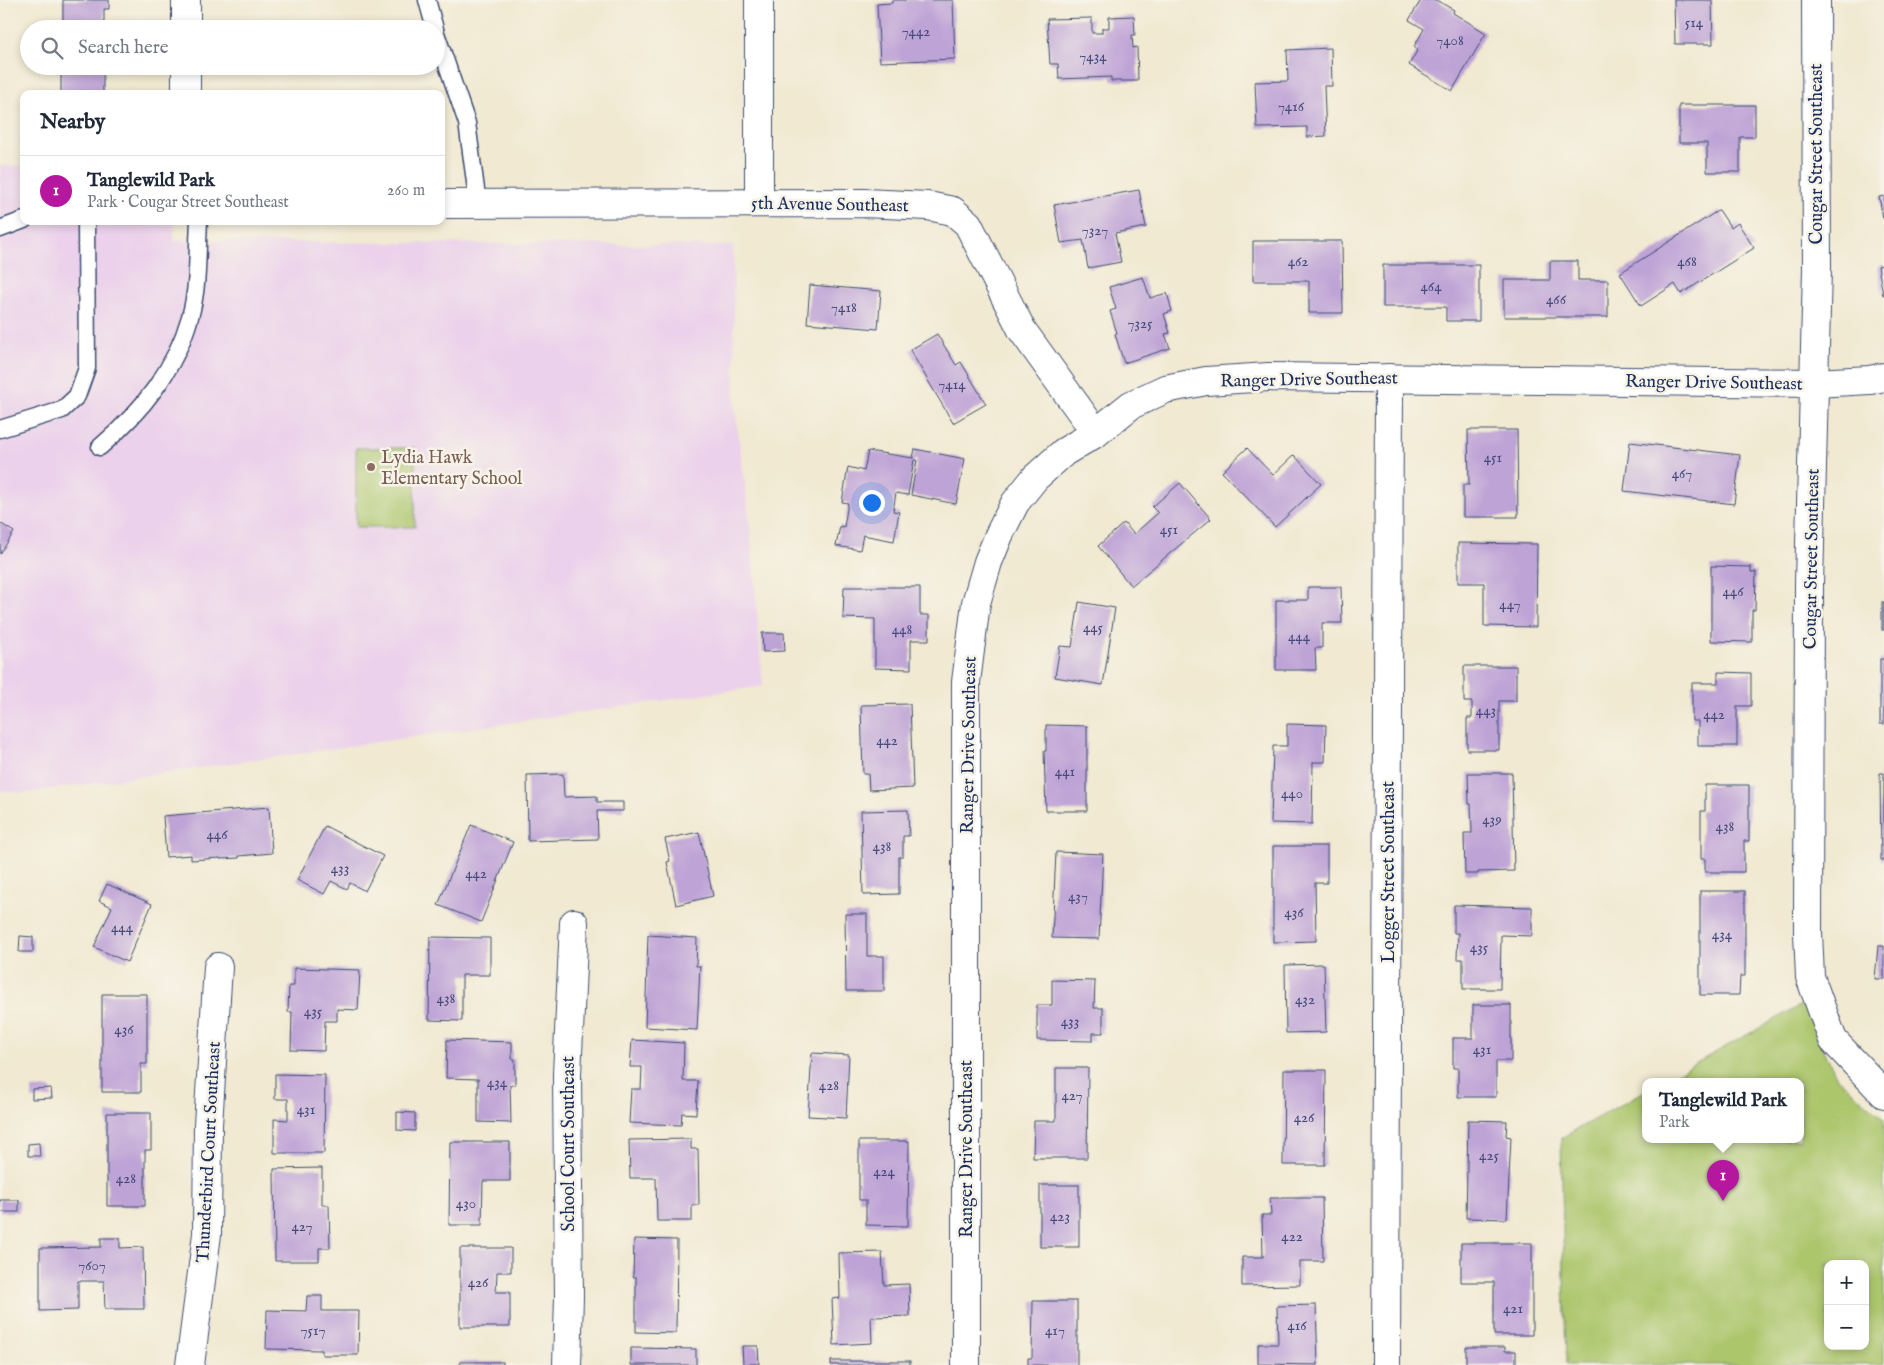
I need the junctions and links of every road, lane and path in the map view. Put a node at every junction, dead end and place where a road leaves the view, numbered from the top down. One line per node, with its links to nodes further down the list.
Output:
1 (186, 0): 5 (street)
2 (427, 0): 6 (lane)
3 (759, 0): 10 (street)
4 (1816, 0): 19 (street, Cougar Street Southeast)
5 (186, 20)
6 (433, 20)
7 (445, 59): 12 (lane)
8 (186, 75): 9 (street)
9 (186, 90)
10 (759, 202): 12 (street, 5th Avenue Southeast); 21 (street, 5th Avenue Southeast)
11 (445, 204): 12 (street, 5th Avenue Southeast)
12 (478, 204)
13 (20, 222): 16 (lane)
14 (86, 225): 20 (lane)
15 (198, 225): 22 (lane)
16 (0, 229)
17 (1884, 377): 19 (street, Ranger Drive Southeast)
18 (1389, 378): 19 (street, Ranger Drive Southeast); 21 (street, Ranger Drive Southeast); 29 (street, Logger Street Southeast)
19 (1815, 383): 25 (street, Cougar Street Southeast)
20 (0, 429)
21 (1096, 433): 28 (street, Ranger Drive Southeast)
22 (100, 447)
23 (574, 923): 27 (street, School Court Southeast)
24 (218, 967): 26 (street, Thunderbird Court Southeast)
25 (1884, 1094)
26 (190, 1365)
27 (568, 1365)
28 (966, 1365)
29 (1386, 1365)

